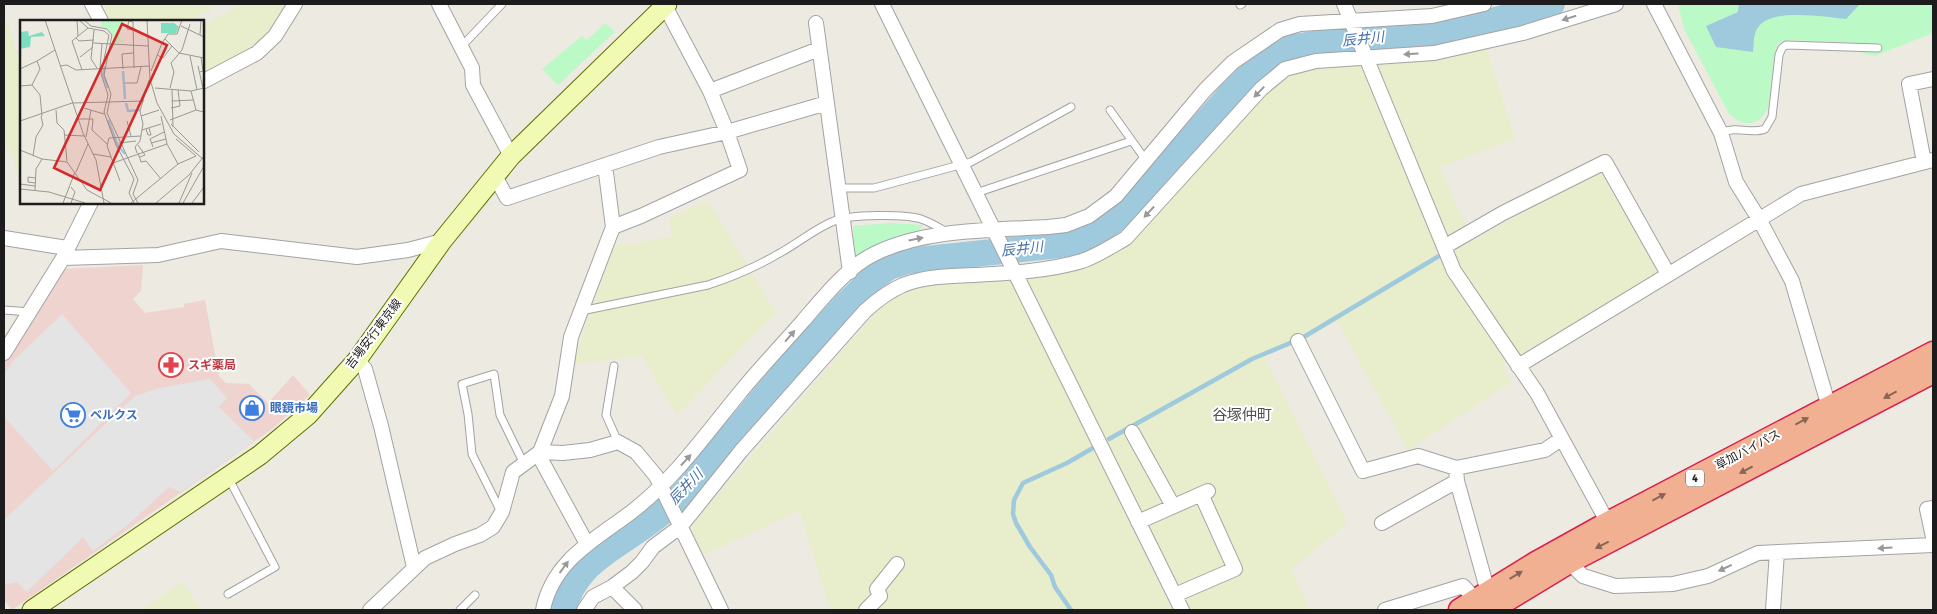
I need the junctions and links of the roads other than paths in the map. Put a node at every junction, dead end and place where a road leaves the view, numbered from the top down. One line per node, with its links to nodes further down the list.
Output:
1 (92, 4): 11 (street)
2 (295, 4): 19 (street)
3 (439, 4): 14 (street)
4 (502, 4): 14 (lane)
5 (665, 4): 20 (street); 27 (main road, 吉場安行東京線)
6 (882, 4): 30 (street)
7 (1344, 4): 12 (street)
8 (1484, 4): 12 (street)
9 (1616, 4): 17 (street, one-way to 17)
10 (1654, 4): 25 (street)
11 (100, 20)
12 (1351, 22): 17 (street); 28 (street)
13 (816, 23): 16 (street)
14 (461, 47): 27 (street)
15 (1878, 48): 25 (lane)
16 (819, 49): 20 (street); 21 (street)
17 (1364, 54): 43 (street); 45 (street, one-way to 45)
18 (1933, 79): 29 (street)
19 (204, 81)
20 (710, 91): 24 (street)
21 (827, 102): 24 (street); 33 (street)
22 (1071, 107): 30 (lane)
23 (1110, 110): 26 (lane)
24 (727, 132): 31 (street); 38 (street)
25 (1721, 133): 37 (street)
26 (1131, 141): 28 (lane); 34 (lane)
27 (512, 156): 32 (main road, 吉場安行東京線)
28 (1145, 159): 39 (street)
29 (1928, 161): 37 (street)
30 (962, 164): 33 (lane); 34 (street)
31 (605, 165): 32 (street); 38 (street)
32 (495, 176): 42 (main road, 吉場安行東京線)
33 (839, 188): 36 (street)
34 (976, 193): 39 (street)
35 (91, 204): 44 (street)
36 (843, 218): 40 (lane); 46 (street); 49 (lane)
37 (1759, 219): 47 (street); 58 (street)
38 (613, 227): 49 (street)
39 (996, 233): 40 (street); 45 (street)
40 (951, 234): 46 (street, one-way to 40)
41 (4, 238): 44 (street)
42 (442, 241): 44 (street); 54 (main road, 吉場安行東京線)
43 (1444, 247): 47 (street); 56 (street)
44 (65, 253): 50 (street)
45 (1012, 268): 70 (street); 71 (street)
46 (850, 272): 66 (street, one-way to 46)
47 (1668, 274): 56 (street)
48 (4, 310): 50 (lane)
49 (580, 311): 62 (street)
50 (30, 312): 52 (street)
51 (1298, 341): 64 (street)
52 (4, 353)
53 (1933, 353): 58 (highway, 草加バイパス / 4)
54 (357, 360): 65 (main road, 吉場安行東京線); 80 (street)
55 (614, 366): 61 (lane)
56 (1518, 366): 60 (street)
57 (1933, 372): 78 (highway, 草加バイパス / 4, one-way to 78)
58 (1829, 407): 73 (highway, 草加バイパス / 4, one-way to 58)
59 (1132, 432): 67 (street)
60 (1561, 439): 64 (street); 73 (street)
61 (618, 442): 62 (street); 66 (street)
62 (539, 453): 63 (street); 75 (street)
63 (524, 464): 69 (street); 69 (lane)
64 (1456, 475): 72 (street); 85 (street)
65 (228, 476): 82 (lane); 86 (main road, 吉場安行東京線)
66 (664, 489): 70 (street); 75 (street)
67 (1173, 506): 71 (street); 84 (street)
68 (1933, 508): 74 (street)
69 (502, 512): 80 (street)
70 (679, 521): 81 (street); 92 (street)
71 (1138, 522): 84 (street)
72 (1382, 523)
73 (1608, 523): 85 (highway, 草加バイパス / 4, one-way to 73)
74 (1933, 537)
75 (587, 544): 89 (street, one-way to 75)
76 (1933, 545): 77 (street, one-way to 77)
77 (1777, 552): 78 (street, one-way to 78); 96 (street)
78 (1569, 562): 85 (highway, 草加バイパス / 4)
79 (896, 564): 93 (street)
80 (414, 567): 87 (street)
81 (612, 587): 90 (street); 91 (street)
82 (228, 594)
83 (474, 595): 88 (lane)
84 (1175, 595): 94 (street)
85 (1478, 603): 95 (street)
86 (32, 610)
87 (370, 610)
88 (460, 610)
89 (543, 610)
90 (584, 610)
91 (635, 610)
92 (721, 610)
93 (866, 610)
94 (1182, 610)
95 (1384, 610)
96 (1773, 610)

